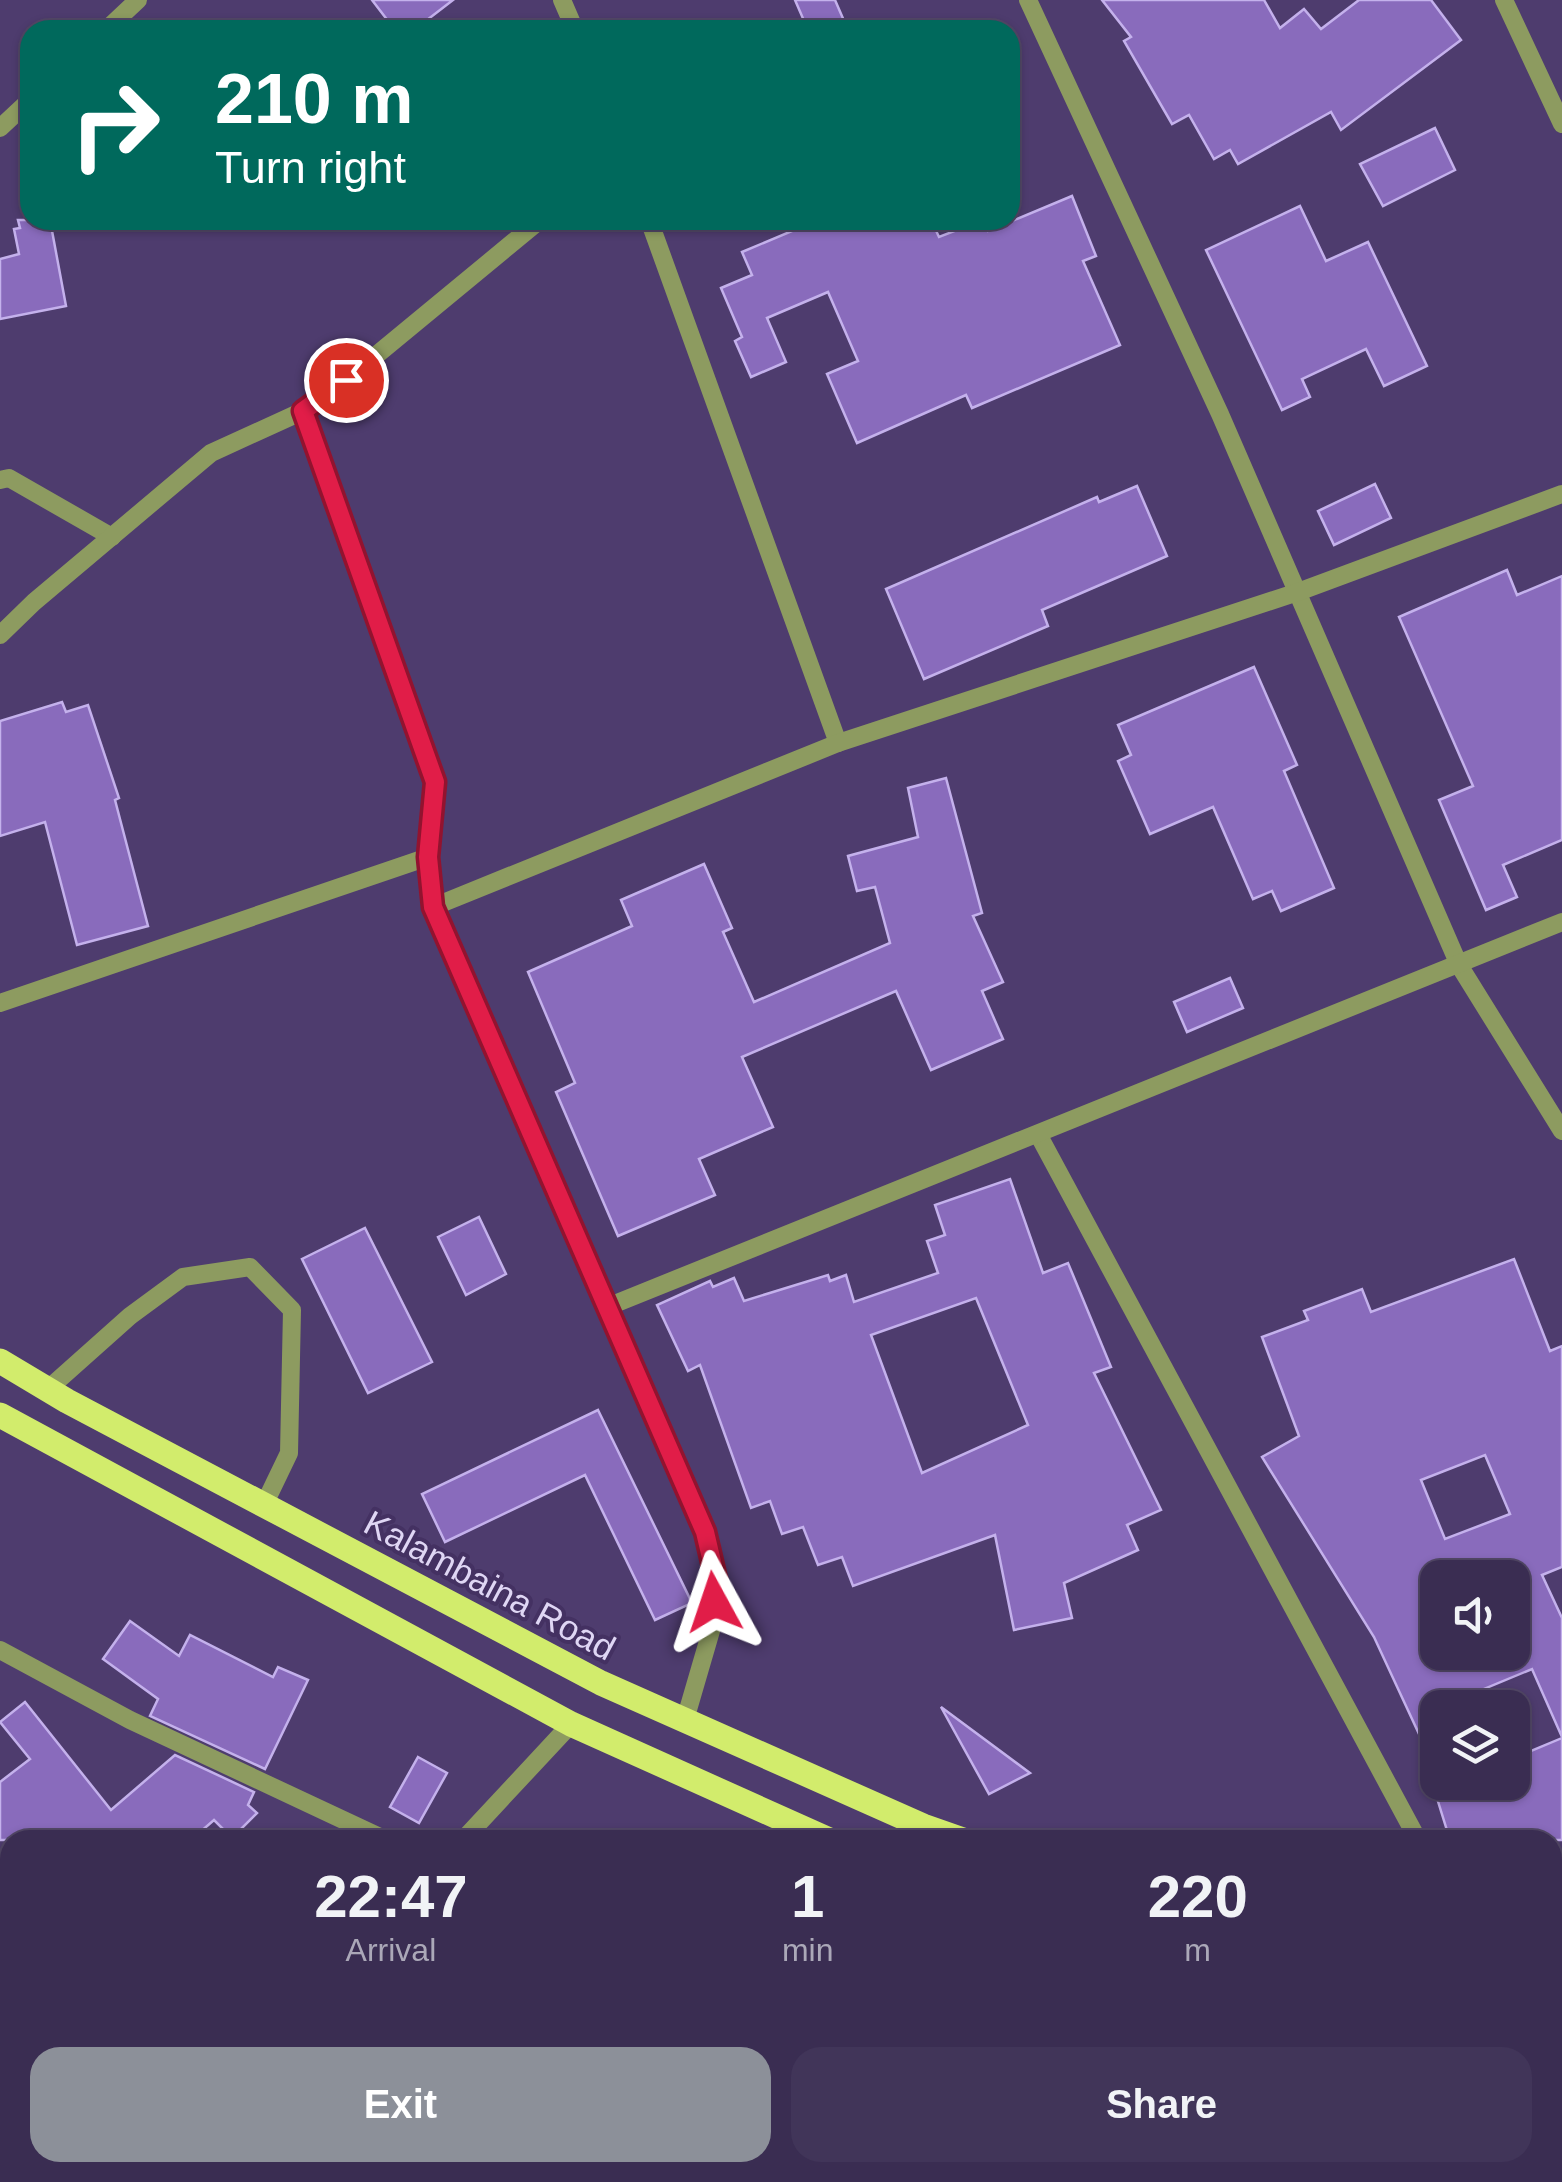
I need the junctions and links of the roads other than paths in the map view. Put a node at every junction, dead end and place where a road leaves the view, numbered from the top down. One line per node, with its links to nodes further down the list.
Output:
1 (138, 0): 4 (street)
2 (1028, 0): 14 (street)
3 (1504, 0): 6 (street)
4 (117, 20)
5 (20, 109): 7 (street)
6 (1562, 124)
7 (0, 128)
8 (528, 230): 10 (street)
9 (653, 230): 16 (street)
10 (303, 411): 13 (street); 17 (street)
11 (0, 480): 13 (street)
12 (1562, 494): 14 (street)
13 (112, 537): 15 (street)
14 (1298, 592): 16 (street); 20 (street)
15 (0, 635)
16 (838, 743): 18 (street)
17 (428, 857): 18 (street); 21 (street)
18 (433, 907): 24 (street)
19 (1562, 922): 20 (street)
20 (1459, 966): 22 (street); 23 (street)
21 (0, 1003)
22 (1562, 1131)
23 (1038, 1134): 24 (street); 36 (street)
24 (607, 1307): 30 (street)
25 (0, 1361): 26 (main road, Kalambaina Road)
26 (47, 1390): 28 (main road, Kalambaina Road); 28 (street)
27 (0, 1415): 31 (main road)
28 (264, 1505): 30 (main road, Kalambaina Road)
29 (0, 1650): 32 (street)
30 (685, 1720): 35 (main road, Kalambaina Road)
31 (571, 1724): 33 (street); 34 (main road)
32 (365, 1830)
33 (481, 1830)
34 (807, 1830)
35 (934, 1830)
36 (1413, 1830)

